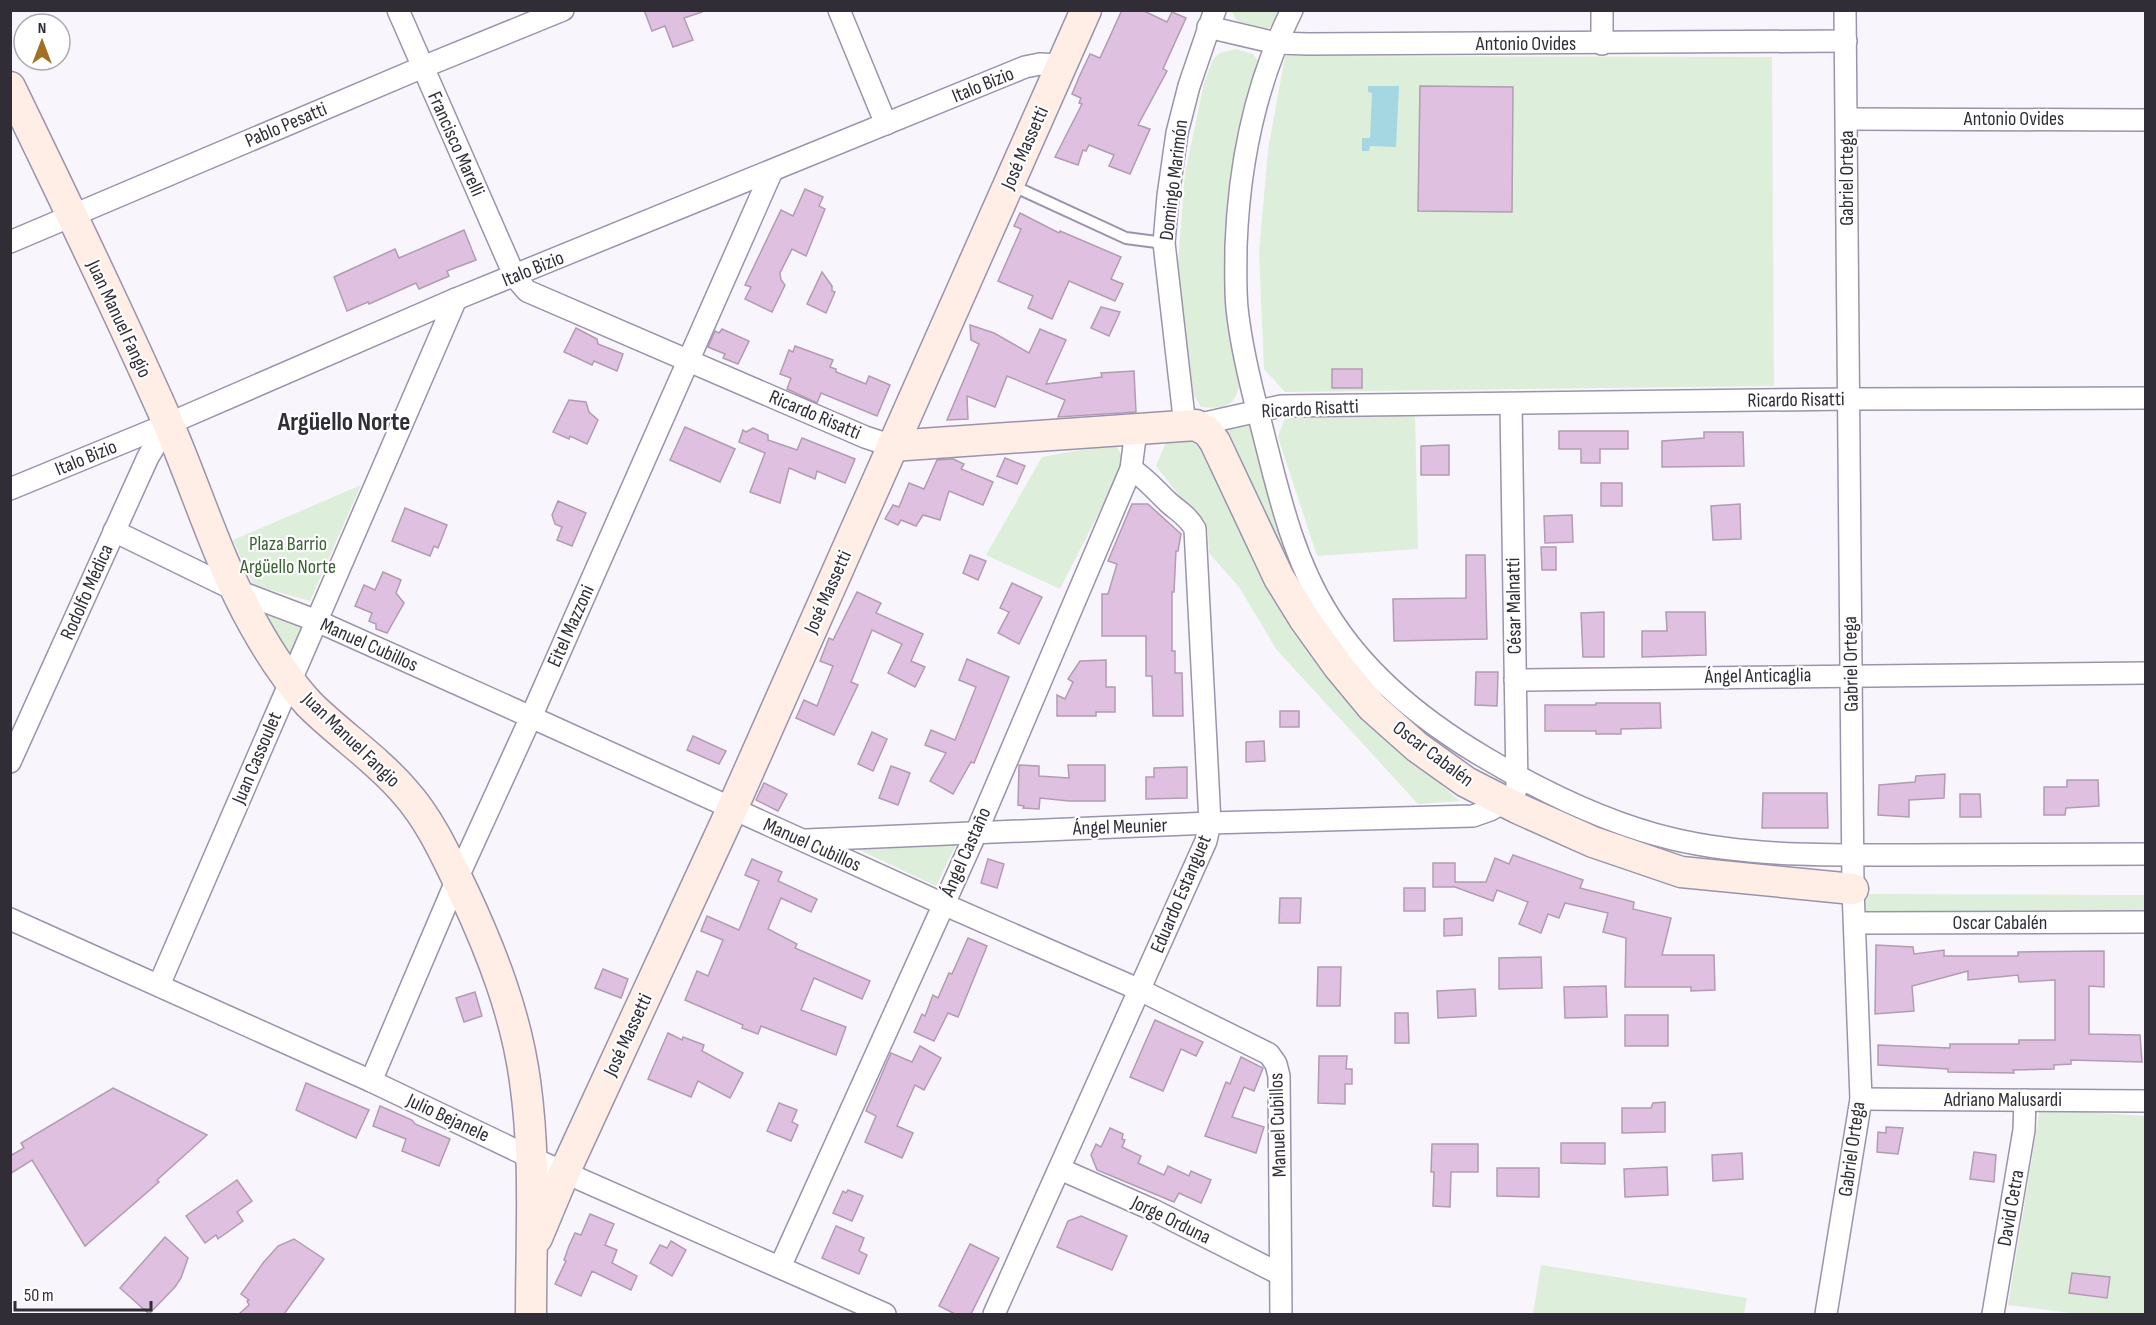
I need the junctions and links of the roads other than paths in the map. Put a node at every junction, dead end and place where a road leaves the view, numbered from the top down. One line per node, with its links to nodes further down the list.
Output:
1 (398, 10): 13 (street, Francisco Marelli)
2 (563, 10): 13 (street, Pablo Pesatti)
3 (838, 10): 17 (street)
4 (1086, 10): 12 (main road, José Massetti)
5 (1292, 10): 10 (street)
6 (1602, 10): 11 (street)
7 (1845, 10): 9 (street, Gabriel Ortega)
8 (1211, 19): 10 (street, Antonio Ovides); 22 (street, Domingo Marimón)
9 (1845, 41): 11 (street, Antonio Ovides); 15 (street, Gabriel Ortega)
10 (1276, 43): 11 (street, Antonio Ovides); 29 (street)
11 (1602, 44)
12 (1061, 65): 17 (street, Italo Bizio); 19 (main road, José Massetti)
13 (423, 68): 20 (street, Pablo Pesatti); 23 (street, Francisco Marelli)
14 (10, 87): 20 (main road, Juan Manuel Fangio)
15 (1847, 119): 16 (street, Antonio Ovides); 27 (street, Gabriel Ortega)
16 (2145, 120)
17 (886, 124): 18 (street, Italo Bizio)
18 (772, 171): 23 (street, Italo Bizio); 25 (street, Eitel Mazzoni)
19 (1009, 184): 22 (lane); 33 (main road, José Massetti)
20 (71, 216): 21 (street, Pablo Pesatti); 30 (main road, Juan Manuel Fangio)
21 (10, 242)
22 (1164, 243): 31 (street, Domingo Marimón)
23 (515, 277): 24 (street, Italo Bizio); 25 (street, Ricardo Risatti)
24 (456, 299): 30 (street, Italo Bizio); 38 (street, Juan Cassoulet)
25 (688, 360): 33 (street, Ricardo Risatti); 43 (street, Eitel Mazzoni)
26 (2145, 398): 27 (street, Ricardo Risatti)
27 (1849, 399): 28 (street, Ricardo Risatti); 40 (street, Gabriel Ortega)
28 (1511, 404): 29 (street, Ricardo Risatti); 42 (street, César Malnatti)
29 (1257, 411): 31 (street, Ricardo Risatti); 45 (street)
30 (168, 424): 35 (street, Italo Bizio); 36 (street, Rodolfo Médica); 37 (main road, Juan Manuel Fangio)
31 (1190, 425): 32 (main road, Ricardo Risatti); 45 (main road, Oscar Cabalén)
32 (1136, 430): 33 (main road, Ricardo Risatti); 34 (street, Ángel Castaño)
33 (892, 446): 46 (main road, José Massetti)
34 (1131, 469): 47 (street, Eduardo Estanguet); 48 (street, Ángel Castaño)
35 (10, 489)
36 (114, 531): 37 (street, Manuel Cubillos); 44 (street, Rodolfo Médica)
37 (235, 590): 38 (street, Manuel Cubillos); 41 (main road, Juan Manuel Fangio)
38 (317, 621): 41 (street, Juan Cassoulet); 43 (street, Manuel Cubillos)
39 (2145, 673): 40 (street, Ángel Anticaglia)
40 (1850, 675): 42 (street, Ángel Anticaglia); 51 (street, Gabriel Ortega)
41 (291, 680): 52 (main road, Juan Manuel Fangio); 58 (street, Juan Cassoulet)
42 (1515, 680): 45 (street, César Malnatti)
43 (531, 717): 46 (street, Manuel Cubillos); 52 (street, Eitel Mazzoni)
44 (10, 762)
45 (1513, 795): 47 (street, Ángel Meunier); 51 (street); 53 (main road, Oscar Cabalén)
46 (732, 809): 49 (street, Manuel Cubillos); 66 (main road, José Massetti)
47 (1210, 823): 48 (street, Ángel Meunier); 59 (street, Eduardo Estanguet)
48 (976, 833): 49 (street, Ángel Meunier); 54 (street, Ángel Castaño)
49 (802, 840): 54 (street, Manuel Cubillos)
50 (2145, 854): 51 (street)
51 (1853, 855): 53 (street, Gabriel Ortega)
52 (457, 879): 60 (street, Eitel Mazzoni); 64 (main road, Juan Manuel Fangio)
53 (1853, 889): 57 (street, Gabriel Ortega)
54 (943, 904): 59 (street, Manuel Cubillos); 68 (street, Ángel Castaño)
55 (10, 919): 58 (street, Julio Bejanele)
56 (2145, 922): 57 (street, Oscar Cabalén)
57 (1855, 923): 61 (street, Gabriel Ortega)
58 (159, 985): 60 (street, Julio Bejanele)
59 (1140, 990): 65 (street, Eduardo Estanguet); 69 (street, Manuel Cubillos)
60 (371, 1081): 64 (street, Julio Bejanele)
61 (1861, 1099): 62 (street, Adriano Malusardi); 74 (street, Gabriel Ortega)
62 (2025, 1100): 63 (street, Adriano Malusardi); 75 (street, David Cetra)
63 (2145, 1101)
64 (532, 1158): 66 (street, Julio Bejanele); 67 (main road, Juan Manuel Fangio)
65 (1060, 1169): 69 (street, Jorge Orduna); 72 (street, Eduardo Estanguet)
66 (565, 1171): 67 (main road, Juan Manuel Fangio); 68 (street, Julio Bejanele)
67 (531, 1251): 70 (main road, Juan Manuel Fangio)
68 (780, 1267): 71 (street, Julio Bejanele)
69 (1280, 1274): 73 (street, Manuel Cubillos)
70 (531, 1314)
71 (885, 1314)
72 (994, 1314)
73 (1281, 1314)
74 (1826, 1314)
75 (1993, 1314)

